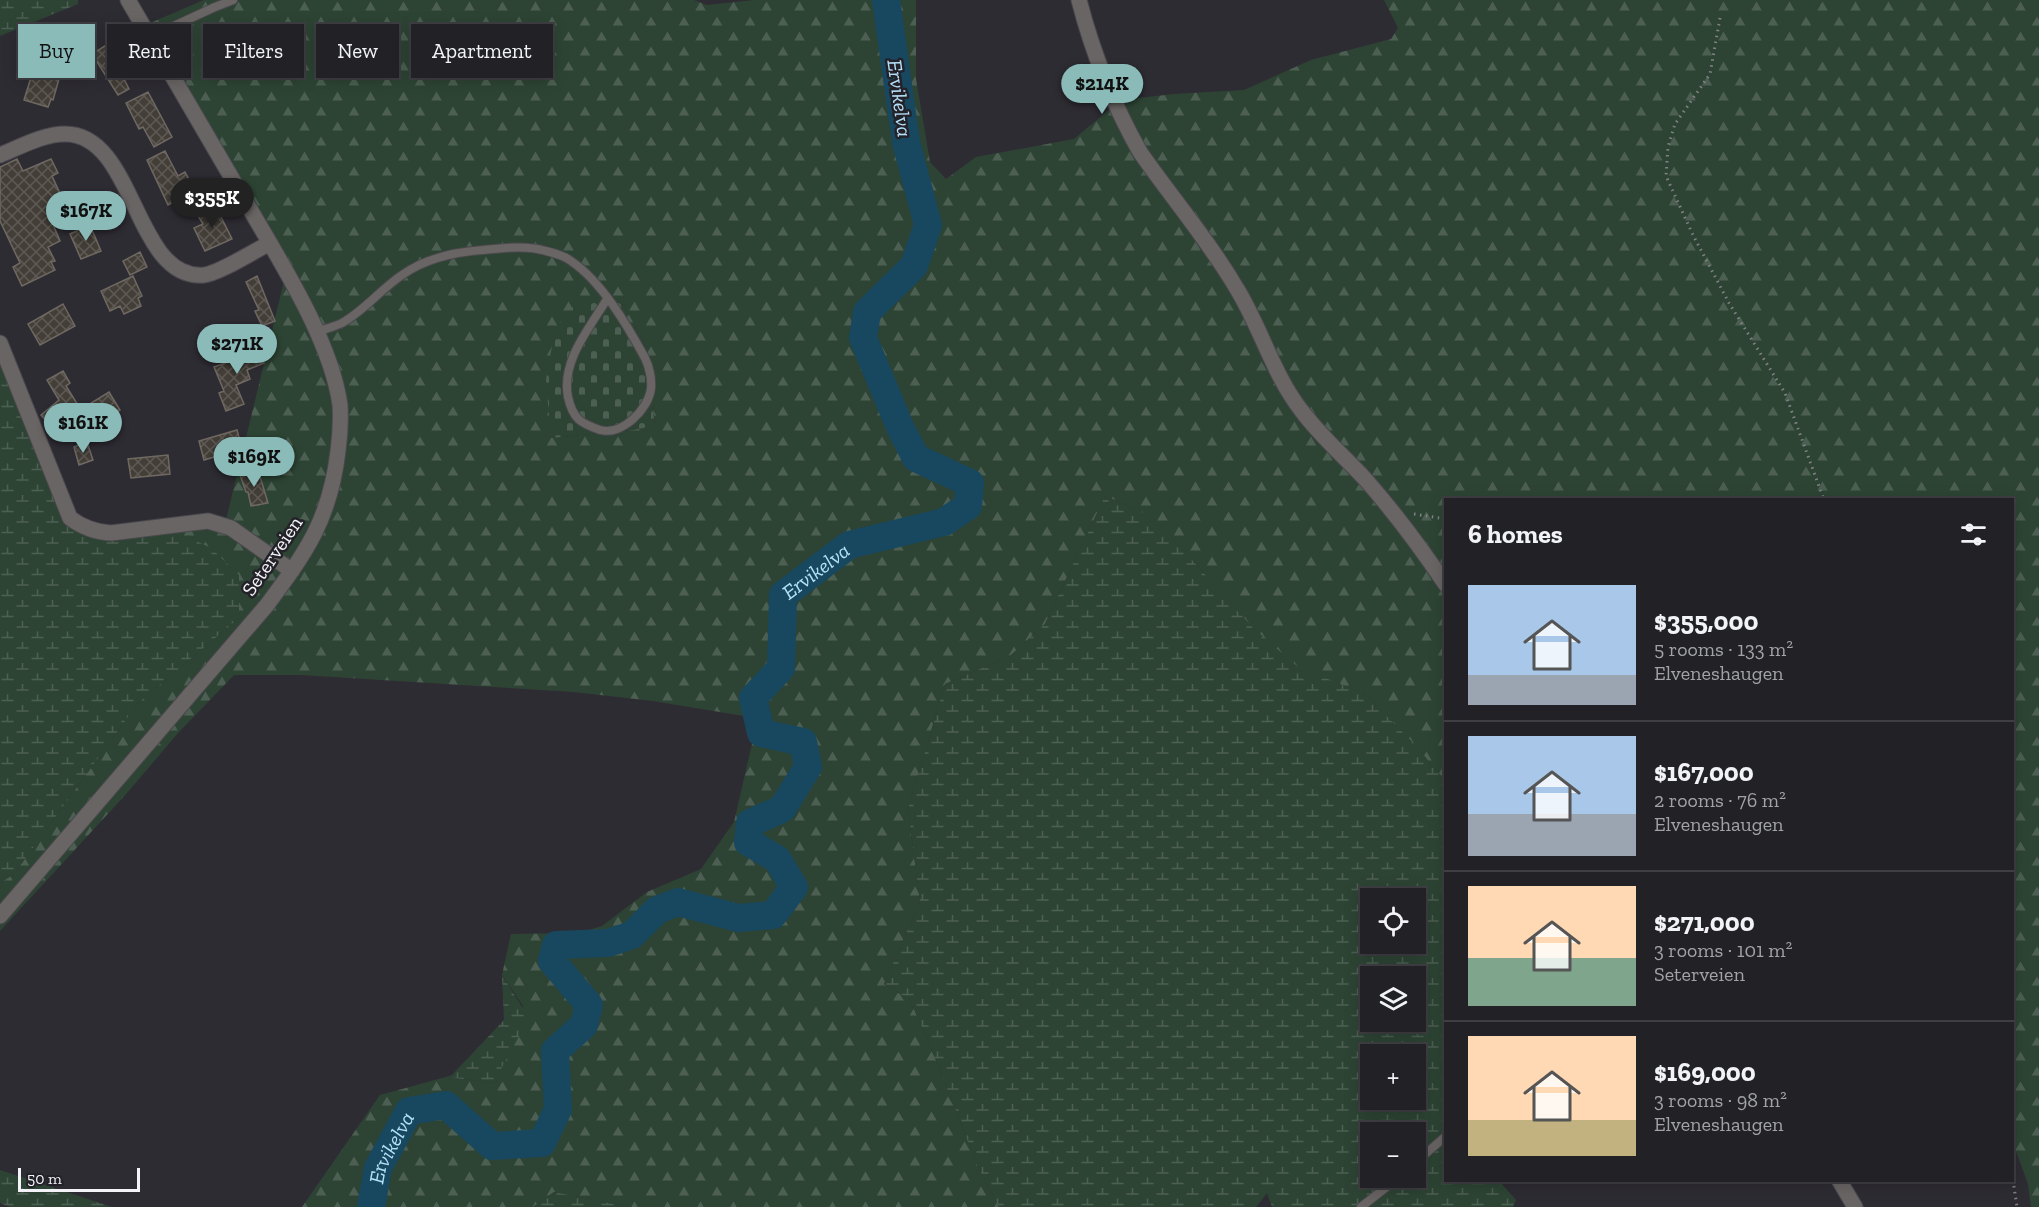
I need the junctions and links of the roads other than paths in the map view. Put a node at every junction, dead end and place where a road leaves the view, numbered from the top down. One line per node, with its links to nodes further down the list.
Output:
1 (128, 0): 4 (street, Seterveien)
2 (233, 0): 5 (lane)
3 (1079, 0): 13 (street)
4 (142, 24)
5 (177, 24)
6 (174, 78): 8 (street, Seterveien)
7 (0, 155): 8 (street)
8 (270, 243): 10 (street, Seterveien)
9 (608, 299): 9 (lane); 10 (lane)
10 (316, 332): 12 (street, Seterveien)
11 (0, 343): 12 (street)
12 (292, 571): 14 (street, Seterveien)
13 (1444, 582)
14 (0, 916)
15 (1444, 1138): 16 (lane)
16 (1426, 1153)
17 (1840, 1182): 20 (street)
18 (1385, 1188): 19 (lane)
19 (1361, 1207)
20 (1855, 1207)

